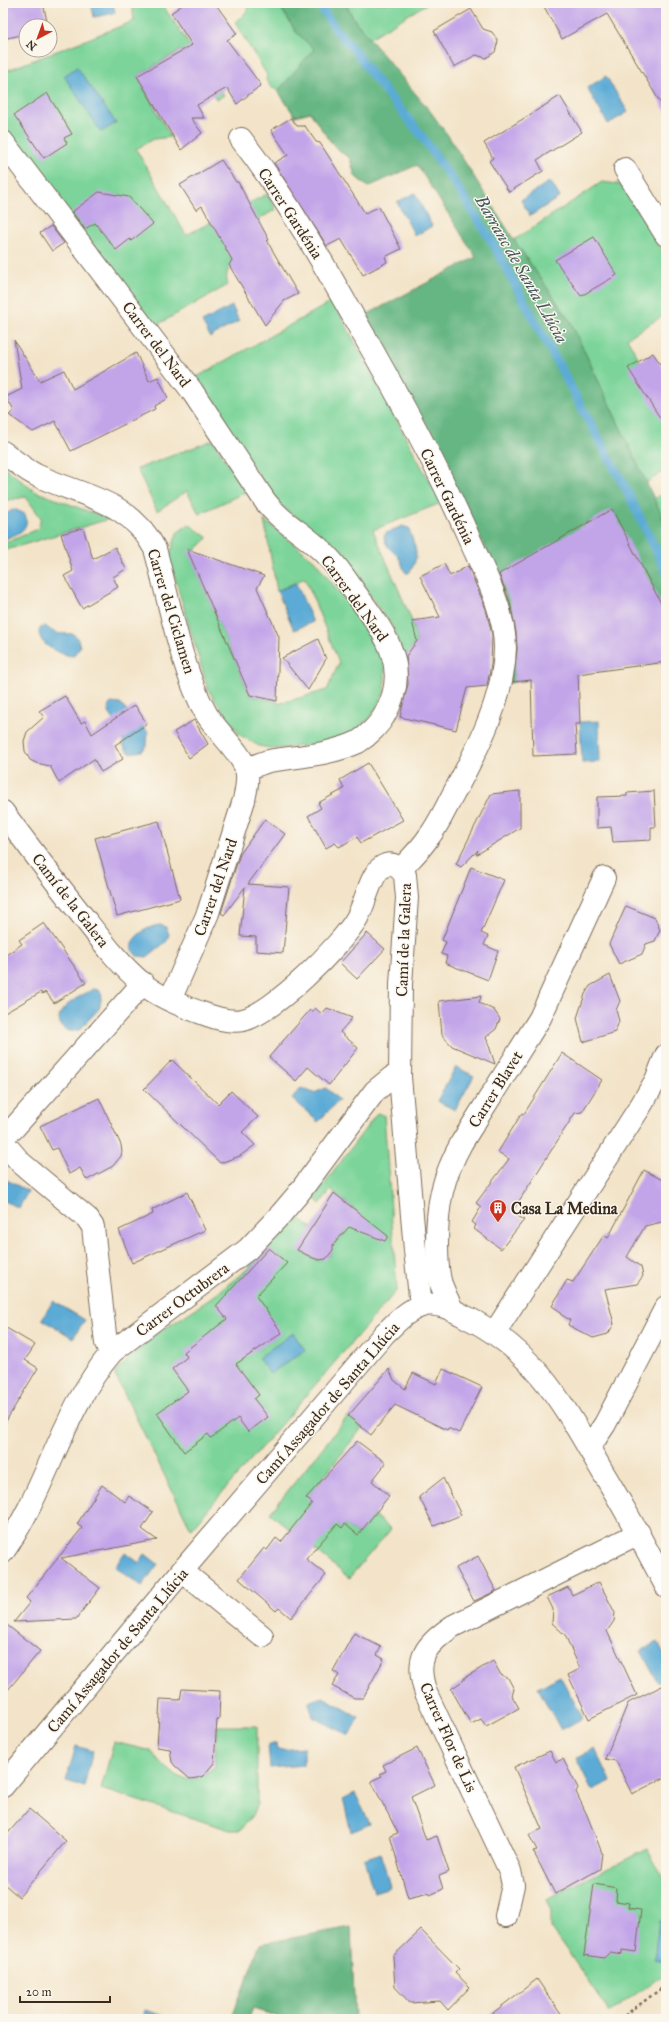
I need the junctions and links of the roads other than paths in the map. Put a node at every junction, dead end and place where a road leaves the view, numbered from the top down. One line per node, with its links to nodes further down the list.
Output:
1 (241, 139): 8 (street, Carrer Gardénia)
2 (3, 142): 6 (street, Carrer del Nard)
3 (625, 169): 4 (street)
4 (666, 235)
5 (3, 452): 6 (street, Carrer del Ciclamen)
6 (246, 769): 11 (street, Carrer del Nard)
7 (3, 812): 10 (street, Camí de la Galera)
8 (401, 869): 11 (street, Camí de la Galera); 13 (street, Camí de la Galera)
9 (604, 878): 18 (street, Carrer Blavet)
10 (143, 983): 11 (street, Camí de la Galera); 14 (street)
11 (170, 1000)
12 (666, 1055): 19 (street)
13 (400, 1077): 16 (street, Camí de la Galera); 20 (street, Carrer Octubrera)
14 (3, 1134)
15 (3, 1142): 20 (street)
16 (421, 1306): 18 (street); 24 (street, Camí Assagador de Santa Llúcia)
17 (666, 1307): 21 (street)
18 (452, 1309): 19 (street)
19 (495, 1332): 21 (street)
20 (112, 1352): 23 (street, Carrer Octubrera)
21 (589, 1448): 22 (street)
22 (639, 1533): 25 (street); 28 (street, Carrer Flor de Lis)
23 (3, 1552)
24 (182, 1571): 26 (street); 27 (street, Camí Assagador de Santa Llúcia)
25 (666, 1586)
26 (262, 1636)
27 (3, 1786)
28 (506, 1916)

